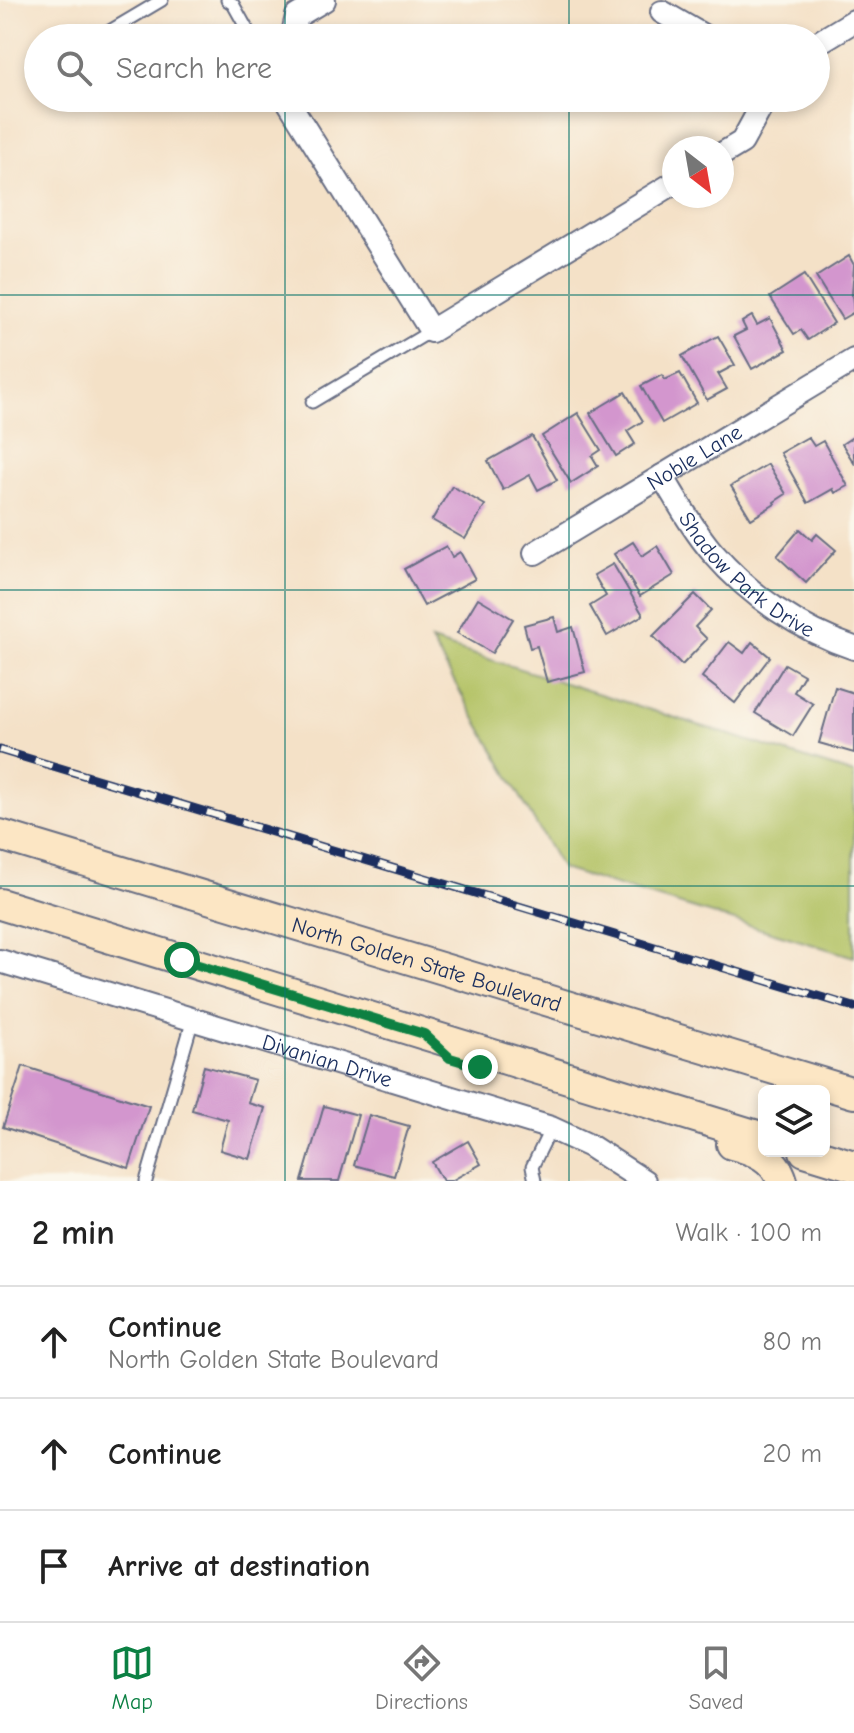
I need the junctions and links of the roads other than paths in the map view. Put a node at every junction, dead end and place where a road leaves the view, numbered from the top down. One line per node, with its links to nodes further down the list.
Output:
1 (162, 0): 6 (lane)
2 (227, 0): 7 (lane)
3 (324, 0): 8 (street)
4 (662, 12): 9 (street)
5 (854, 21): 10 (street)
6 (122, 24)
7 (244, 24)
8 (295, 24)
9 (683, 24)
10 (830, 36)
11 (295, 112): 15 (street)
12 (758, 112): 13 (street)
13 (734, 147)
14 (662, 190): 15 (street)
15 (431, 331): 17 (lane)
16 (854, 360): 18 (street, Noble Lane)
17 (312, 402)
18 (662, 476): 19 (street, Noble Lane); 20 (street, Shadow Park Drive)
19 (535, 553)
20 (854, 648)
21 (0, 835): 26 (main road, North Golden State Boulevard)
22 (0, 904): 25 (main road)
23 (0, 961): 24 (street, Divanian Drive)
24 (193, 1019): 27 (street, Divanian Drive); 31 (lane)
25 (424, 1034): 28 (main road); 34 (main road)
26 (854, 1093)
27 (551, 1128): 32 (lane); 33 (street, Divanian Drive)
28 (758, 1136)
29 (822, 1157): 30 (main road)
30 (854, 1168): 35 (main road)
31 (146, 1181)
32 (535, 1181)
33 (644, 1181)
34 (782, 1181)
35 (831, 1181)

